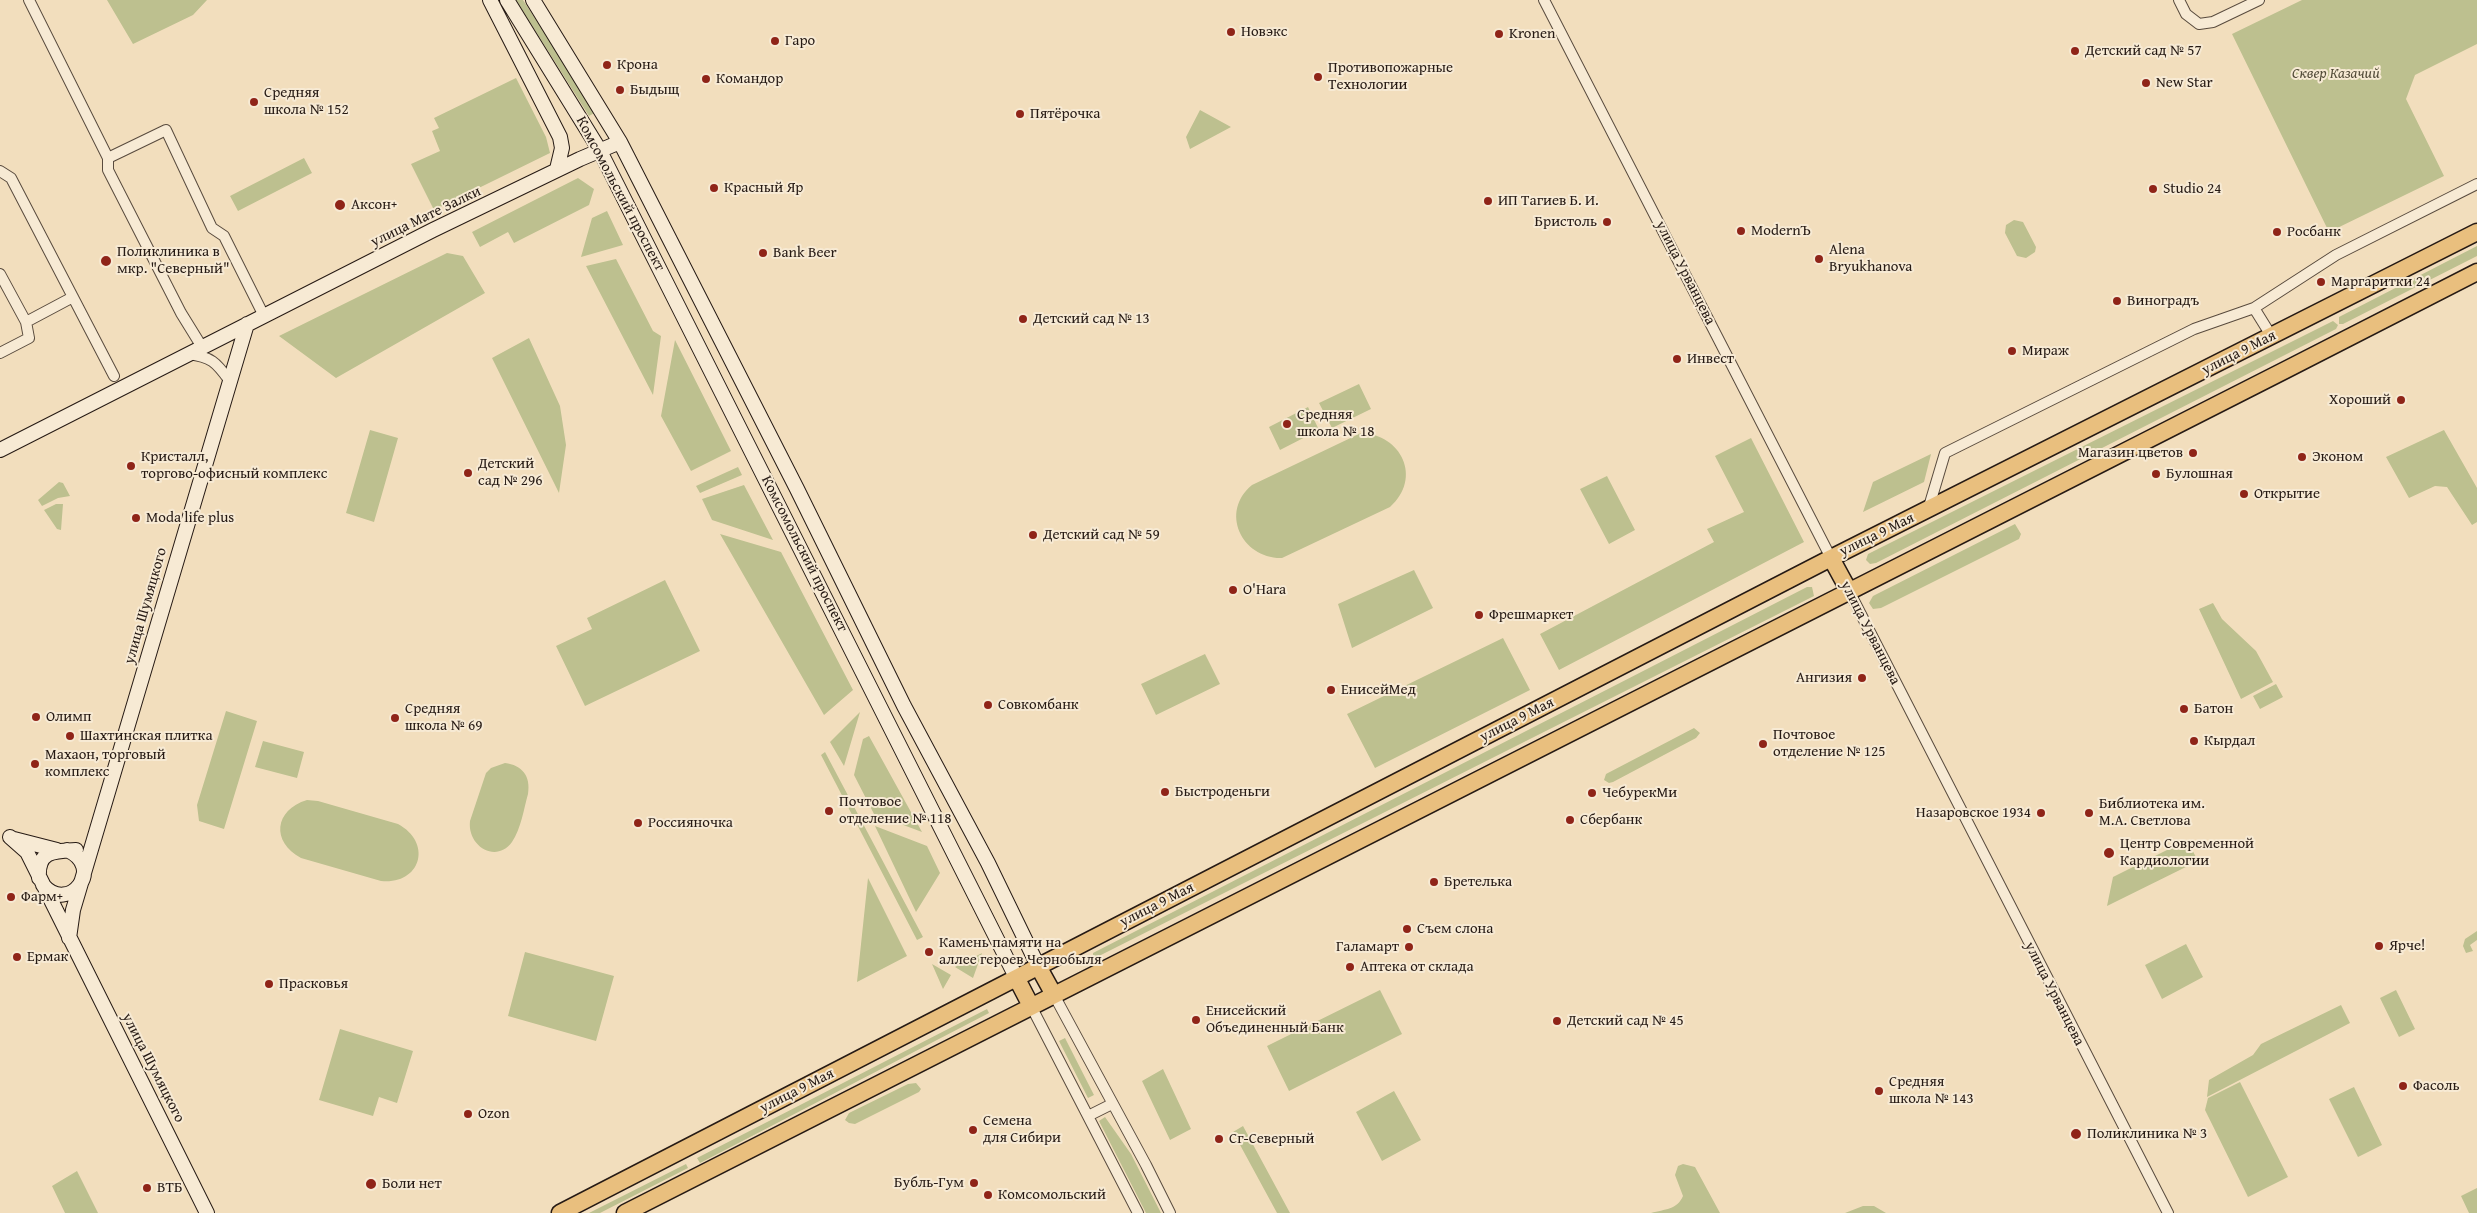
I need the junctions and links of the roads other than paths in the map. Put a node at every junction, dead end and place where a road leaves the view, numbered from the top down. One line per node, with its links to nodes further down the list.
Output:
1 (30, 0): 10 (street)
2 (490, 0): 11 (main road)
3 (507, 0): 9 (main road, Комсомольский проспект)
4 (533, 0): 8 (main road, Комсомольский проспект)
5 (1544, 0): 34 (street, улица Урванцева)
6 (2178, 0): 7 (street)
7 (2259, 0)
8 (620, 142): 9 (main road, улица Мате Залки); 31 (main road, Комсомольский проспект)
9 (600, 150): 11 (main road, улица Мате Залки); 32 (main road, Комсомольский проспект)
10 (108, 158): 21 (street); 25 (street)
11 (557, 170): 21 (main road, улица Мате Залки)
12 (0, 171): 19 (street)
13 (2477, 184): 14 (street)
14 (2465, 190): 15 (street); 20 (street)
15 (2477, 193)
16 (2477, 232): 24 (main road, улица 9 Мая)
17 (2477, 272): 35 (main road, улица 9 Мая)
18 (0, 274): 22 (street)
19 (73, 297): 22 (street); 28 (street)
20 (2254, 308): 24 (street); 33 (street)
21 (264, 316): 23 (main road, улица Мате Залки)
22 (26, 322): 26 (street)
23 (247, 324): 25 (main road, улица Мате Залки); 29 (main road)
24 (2272, 337): 33 (main road, улица 9 Мая)
25 (202, 347): 27 (main road, улица Мате Залки)
26 (0, 353)
27 (188, 354): 29 (street); 30 (main road, улица Мате Залки)
28 (114, 376)
29 (229, 380): 37 (main road, улица Шумяцкого)
30 (0, 450)
31 (797, 489): 32 (main road); 42 (main road, Комсомольский проспект)
32 (777, 500): 43 (main road, Комсомольский проспект)
33 (1928, 510): 34 (main road, улица 9 Мая)
34 (1831, 558): 35 (main road, улица Урванцева); 42 (main road, улица 9 Мая)
35 (1849, 591): 44 (main road, улица 9 Мая); 53 (street, улица Урванцева)
36 (5, 834): 38 (main road); 39 (main road, улица Шумяцкого)
37 (95, 841): 38 (main road); 40 (main road, улица Шумяцкого)
38 (62, 850): 39 (main road); 40 (main road)
39 (41, 881): 40 (main road); 41 (main road, улица Шумяцкого)
40 (82, 881): 41 (main road, улица Шумяцкого)
41 (69, 938): 48 (main road, улица Шумяцкого)
42 (1038, 966): 43 (main road, улица 9 Мая); 44 (main road, Комсомольский проспект)
43 (1017, 979): 45 (main road, Комсомольский проспект); 49 (main road, улица 9 Мая)
44 (1054, 995): 45 (main road, улица 9 Мая); 46 (street, Комсомольский проспект)
45 (1031, 1006): 47 (street, Комсомольский проспект); 50 (main road, улица 9 Мая)
46 (1112, 1104): 47 (street); 52 (street, Комсомольский проспект)
47 (1090, 1115): 51 (street, Комсомольский проспект)
48 (207, 1213)
49 (560, 1213)
50 (625, 1213)
51 (1138, 1213)
52 (1170, 1213)
53 (2168, 1213)

